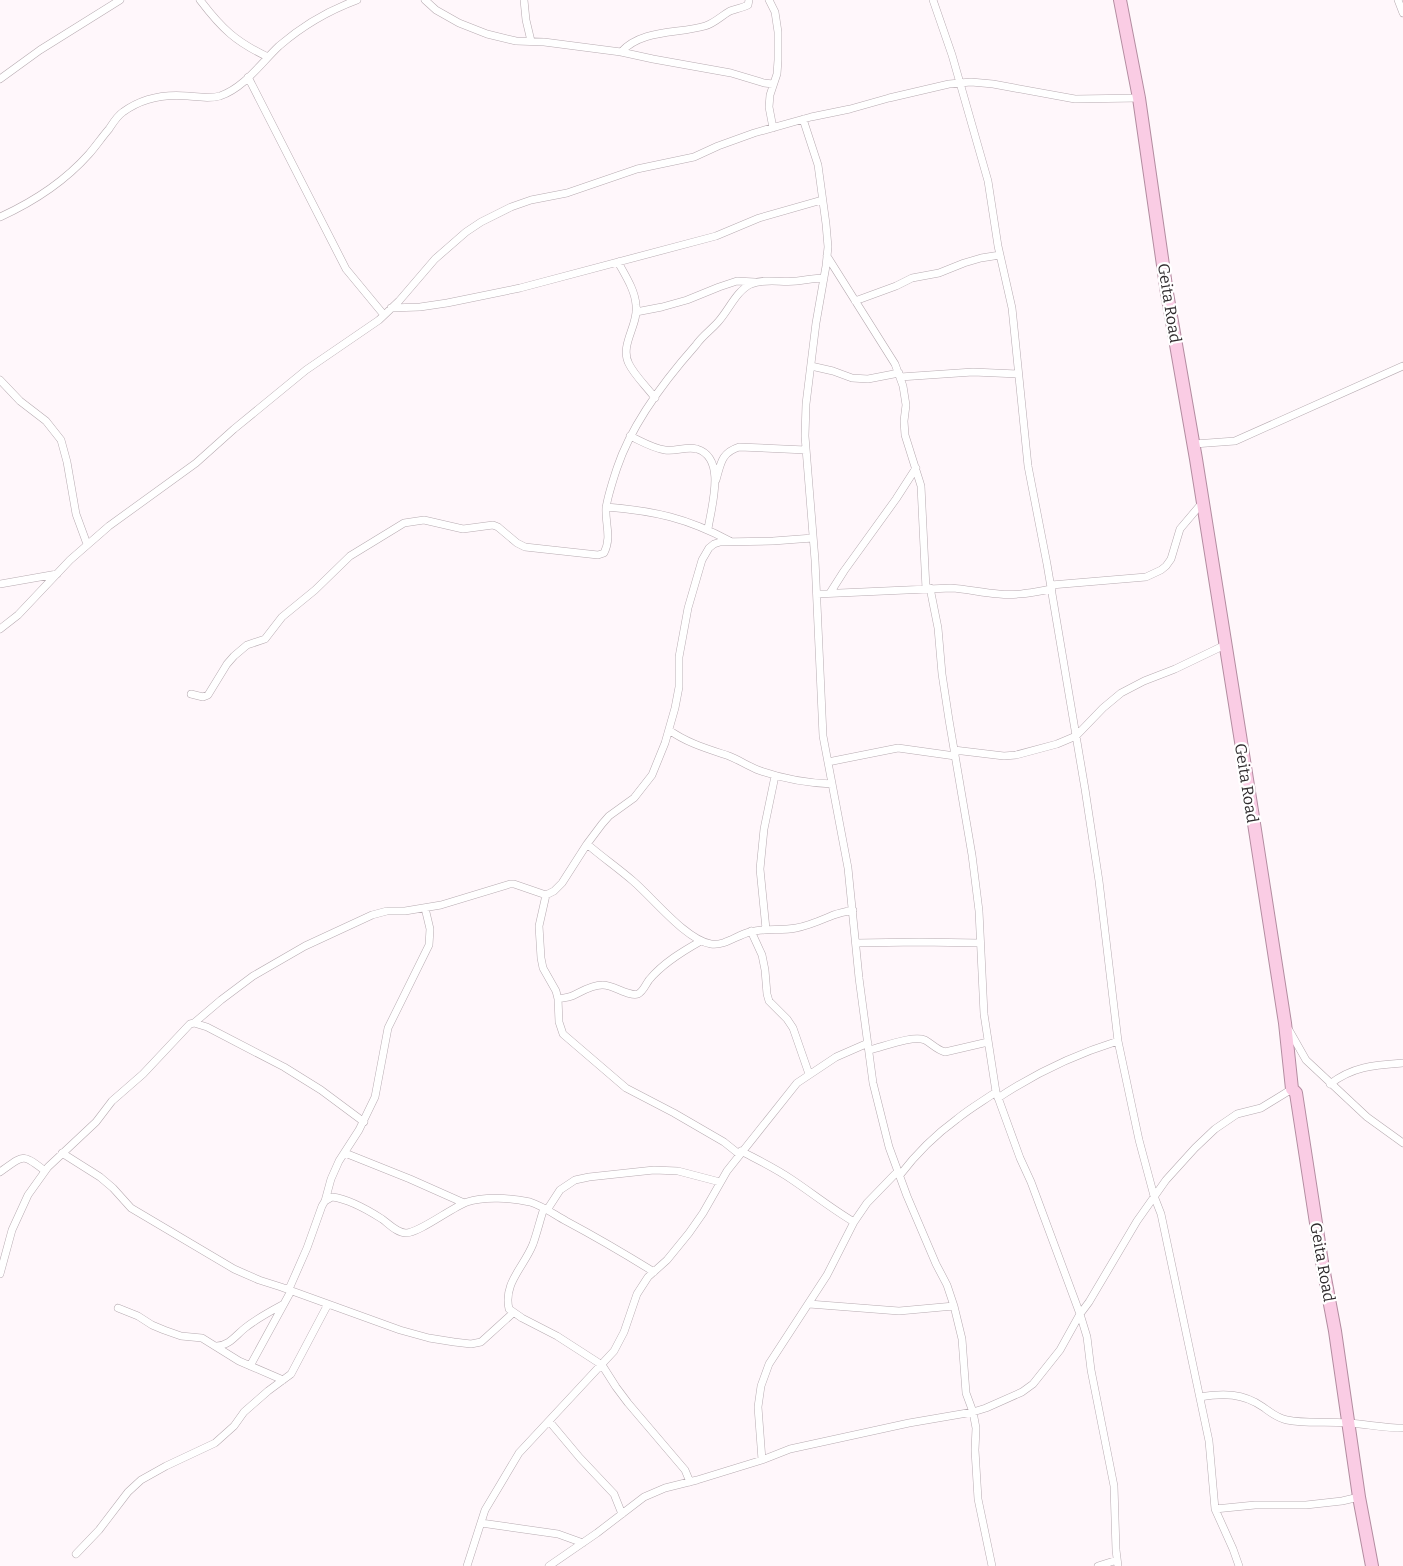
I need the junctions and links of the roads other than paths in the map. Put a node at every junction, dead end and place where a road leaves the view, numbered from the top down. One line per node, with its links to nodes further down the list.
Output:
1 (120, 0): 16 (street)
2 (200, 0): 14 (street)
3 (357, 0): 14 (street)
4 (424, 0): 12 (street)
5 (524, 0): 12 (street)
6 (749, 0): 13 (street)
7 (769, 0): 18 (street)
8 (933, 0): 17 (street)
9 (1120, 0): 19 (highway, Geita Road)
10 (1398, 0): 11 (street)
11 (1403, 13)
12 (531, 41): 13 (street)
13 (621, 52): 18 (street)
14 (268, 57): 15 (street)
15 (248, 77): 23 (street); 32 (street)
16 (0, 79)
17 (961, 83): 19 (street); 20 (street); 24 (street)
18 (773, 84): 21 (street)
19 (1139, 98): 40 (highway, Geita Road)
20 (803, 119): 21 (street); 22 (street)
21 (772, 128): 30 (street)
22 (822, 200): 25 (street); 26 (street)
23 (0, 217)
24 (1000, 255): 29 (street); 35 (street)
25 (827, 256): 27 (street); 29 (street)
26 (618, 262): 30 (street); 31 (street)
27 (824, 278): 28 (street); 33 (street)
28 (760, 282): 31 (street); 38 (street)
29 (855, 301): 36 (street)
30 (391, 308): 32 (street)
31 (636, 312): 38 (street)
32 (384, 315): 49 (street)
33 (811, 366): 36 (street); 41 (street)
34 (1403, 366): 40 (street)
35 (1018, 374): 36 (street); 52 (street)
36 (899, 375): 42 (street)
37 (0, 380): 49 (street)
38 (655, 398): 39 (street)
39 (630, 436): 43 (street); 45 (street)
40 (1194, 444): 44 (highway, Geita Road)
41 (806, 450): 43 (street); 47 (street)
42 (916, 468): 53 (street); 54 (street)
43 (716, 482): 46 (street)
44 (1203, 502): 52 (street); 57 (highway, Geita Road)
45 (606, 507): 46 (street); 58 (street)
46 (708, 529): 48 (street)
47 (813, 538): 48 (street); 55 (street)
48 (733, 542): 59 (street)
49 (87, 544): 50 (street)
50 (57, 574): 51 (street); 56 (street)
51 (0, 584)
52 (1051, 587): 53 (street); 60 (street)
53 (928, 588): 54 (street); 61 (street)
54 (830, 593): 55 (street)
55 (817, 594): 62 (street)
56 (0, 629)
57 (1225, 645): 60 (street); 76 (highway, Geita Road)
58 (191, 694)
59 (669, 730): 63 (street); 65 (street)
60 (1077, 736): 61 (street); 77 (street)
61 (954, 753): 62 (street); 73 (street)
62 (828, 762): 64 (street)
63 (775, 776): 64 (street); 69 (street)
64 (832, 784): 68 (street)
65 (587, 844): 66 (street); 71 (street)
66 (546, 895): 67 (street); 74 (street)
67 (425, 908): 75 (street); 85 (street)
68 (853, 910): 69 (street); 72 (street)
69 (765, 929): 70 (street)
70 (751, 931): 71 (street); 81 (street)
71 (701, 941): 74 (street)
72 (856, 943): 73 (street); 79 (street)
73 (980, 943): 78 (street)
74 (558, 999): 89 (street)
75 (194, 1023): 85 (street); 87 (street)
76 (1285, 1023): 82 (street); 83 (highway, Geita Road)
77 (1118, 1041): 84 (street); 94 (street)
78 (988, 1042): 79 (street); 84 (street)
79 (869, 1047): 81 (street); 92 (street)
80 (1403, 1063): 82 (street)
81 (809, 1074): 89 (street)
82 (1330, 1084): 86 (street)
83 (1292, 1089): 94 (street); 116 (highway, Geita Road)
84 (997, 1095): 92 (street); 108 (street)
85 (363, 1122): 88 (street)
86 (1403, 1143)
87 (62, 1153): 90 (street); 101 (street)
88 (345, 1153): 95 (street); 96 (street)
89 (740, 1153): 93 (street); 98 (street)
90 (45, 1171): 91 (street); 100 (street)
91 (0, 1172)
92 (899, 1173): 98 (street); 105 (street)
93 (720, 1182): 97 (street); 99 (street)
94 (1154, 1196): 108 (street); 113 (street)
95 (325, 1201): 96 (street); 101 (street)
96 (464, 1203): 97 (street)
97 (546, 1209): 99 (street); 107 (street)
98 (854, 1222): 103 (street)
99 (654, 1272): 110 (street)
100 (0, 1274)
101 (290, 1290): 102 (street); 104 (street)
102 (328, 1304): 107 (street); 112 (street)
103 (809, 1304): 105 (street); 118 (street)
104 (284, 1305): 109 (street); 111 (street)
105 (954, 1306): 114 (street)
106 (118, 1308): 109 (street)
107 (513, 1313): 110 (street)
108 (1080, 1314): 114 (street); 126 (street)
109 (217, 1346): 111 (street)
110 (602, 1365): 115 (street); 119 (street)
111 (250, 1366): 112 (street)
112 (283, 1380): 125 (street)
113 (1200, 1397): 116 (street); 121 (street)
114 (973, 1412): 118 (street); 129 (street)
115 (549, 1421): 122 (street); 123 (street)
116 (1349, 1423): 117 (street); 120 (highway, Geita Road)
117 (1403, 1428)
118 (762, 1460): 119 (street)
119 (690, 1482): 122 (street)
120 (1359, 1497): 121 (street); 132 (highway, Geita Road)
121 (1215, 1509): 131 (street)
122 (622, 1514): 124 (street)
123 (481, 1523): 124 (street); 127 (street)
124 (583, 1543): 128 (street)
125 (76, 1554)
126 (1117, 1563): 130 (street)
127 (467, 1566)
128 (549, 1566)
129 (992, 1566)
130 (1098, 1566)
131 (1239, 1566)
132 (1371, 1566)

